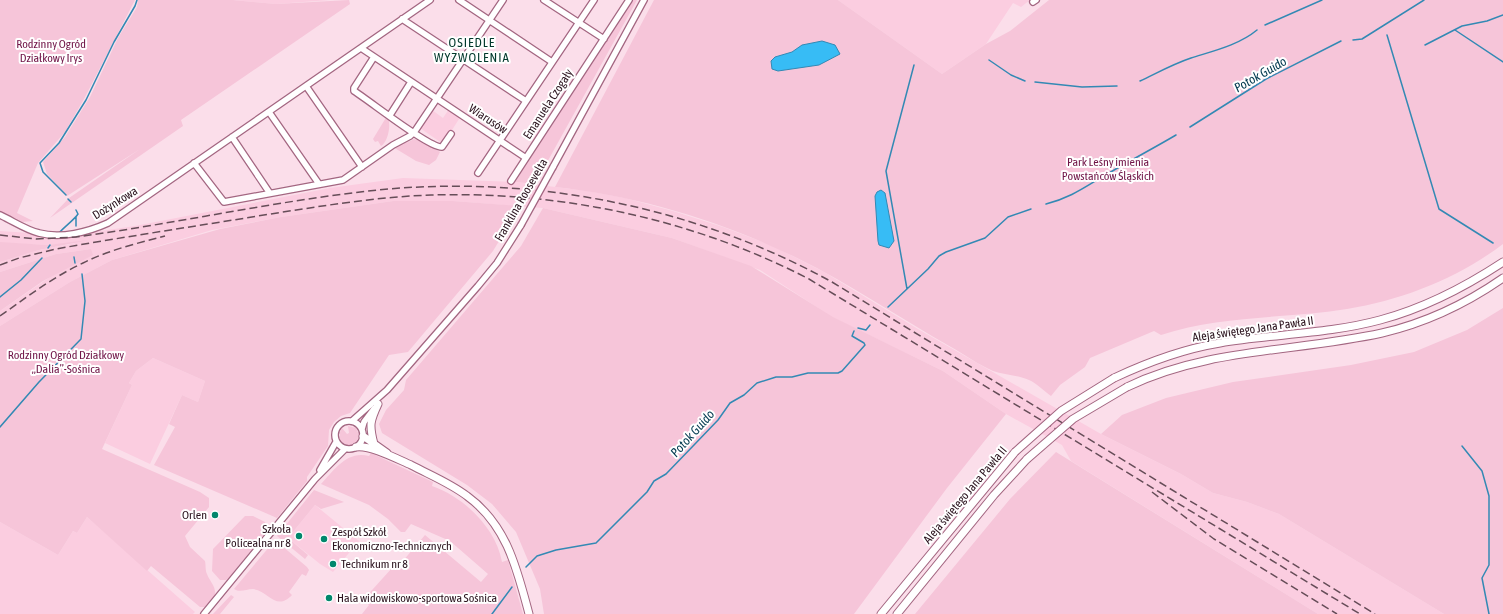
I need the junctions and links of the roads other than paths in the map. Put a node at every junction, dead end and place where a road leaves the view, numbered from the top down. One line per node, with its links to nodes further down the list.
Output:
1 (430, 0): 8 (street, Dożynkowa)
2 (459, 0): 9 (street, Emanuela Czogały)
3 (503, 0): 9 (street)
4 (544, 0): 10 (street)
5 (594, 0): 10 (street, Emanuela Czogały)
6 (629, 0): 11 (street, Emanuela Czogały)
7 (644, 0): 36 (street, Franklina Roosevelta, bridge)
8 (402, 19): 12 (street, Dożynkowa); 14 (street, Emanuela Czogały)
9 (489, 20): 14 (street); 15 (street, Emanuela Czogały)
10 (579, 22): 11 (street); 15 (street, Emanuela Czogały)
11 (604, 39): 26 (street, Emanuela Czogały)
12 (361, 48): 13 (street, Wiarusów); 17 (street, Dożynkowa)
13 (374, 57): 16 (street, Wiarusów); 21 (street)
14 (464, 59): 18 (street); 19 (street, Emanuela Czogały)
15 (552, 62): 19 (street, Emanuela Czogały)
16 (411, 82): 18 (street, Wiarusów); 21 (street)
17 (306, 86): 20 (street, Dożynkowa); 28 (street)
18 (437, 99): 22 (street); 25 (street, Wiarusów)
19 (526, 101): 25 (street, Emanuela Czogały)
20 (269, 112): 24 (street, Dożynkowa); 31 (street)
21 (390, 115): 22 (street)
22 (413, 134): 23 (street); 28 (street)
23 (451, 134)
24 (232, 137): 27 (street, Dożynkowa); 32 (street)
25 (500, 140): 26 (street, Wiarusów); 29 (street, Emanuela Czogały)
26 (526, 158): 30 (street, Emanuela Czogały)
27 (194, 163): 32 (street); 33 (street, Dożynkowa)
28 (362, 167): 31 (street)
29 (478, 173)
30 (511, 181)
31 (319, 184): 32 (street)
32 (269, 192)
33 (0, 215)
34 (1503, 262): 48 (main road, Aleja świętego Jana Pawła II, bridge)
35 (1503, 278): 49 (main road, Aleja świętego Jana Pawła II, bridge)
36 (387, 390): 37 (street, Franklina Roosevelta); 38 (street, Franklina Roosevelta)
37 (378, 404): 39 (street, Franklina Roosevelta); 41 (main road)
38 (352, 421): 39 (street); 40 (street)
39 (362, 432): 41 (main road); 42 (street)
40 (336, 442): 43 (street); 45 (street)
41 (374, 444): 44 (main road)
42 (356, 447): 43 (street); 44 (main road)
43 (345, 449): 45 (street)
44 (391, 456): 47 (main road)
45 (315, 479): 46 (street)
46 (204, 614)
47 (529, 614)
48 (881, 614)
49 (897, 614)

